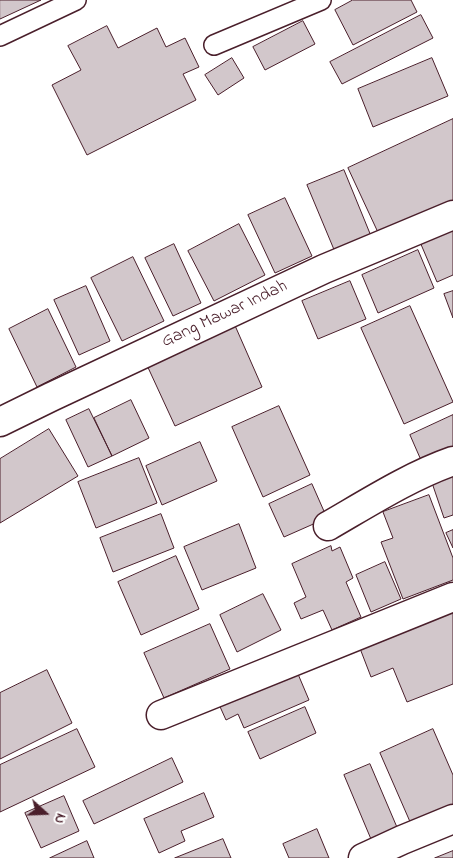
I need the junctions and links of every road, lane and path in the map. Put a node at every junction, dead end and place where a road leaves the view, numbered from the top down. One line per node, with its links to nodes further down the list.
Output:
1 (76, 0): 3 (lane)
2 (321, 0): 4 (lane)
3 (0, 36)
4 (214, 45)
5 (453, 215): 6 (street, Gang Mawar Indah)
6 (0, 422)
7 (453, 462): 8 (street)
8 (328, 526)
9 (453, 597): 10 (street)
10 (161, 715)
11 (453, 820): 12 (street)
12 (363, 858)

